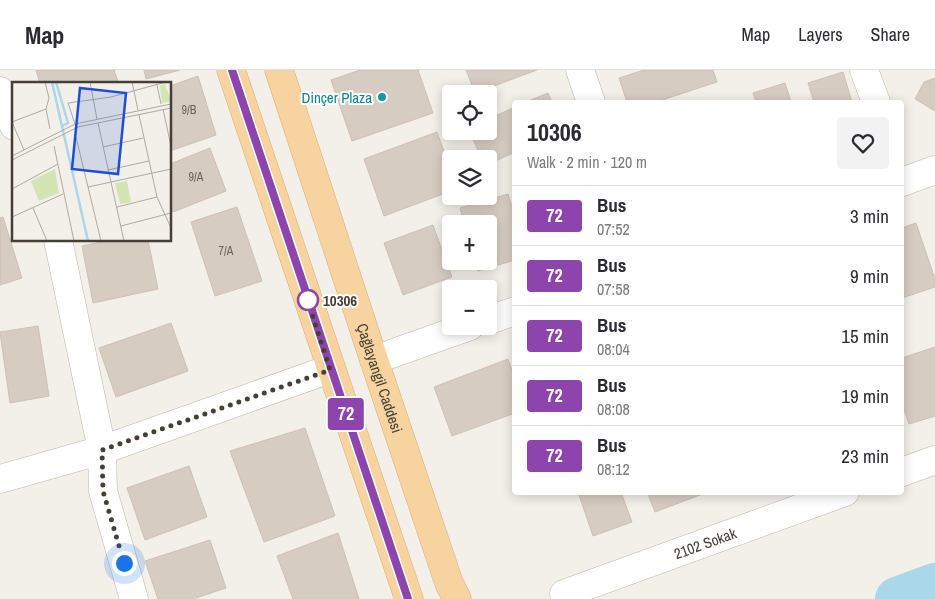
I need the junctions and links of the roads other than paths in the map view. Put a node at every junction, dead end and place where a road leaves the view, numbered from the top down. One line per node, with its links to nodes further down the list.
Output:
1 (232, 70): 16 (main road)
2 (279, 70): 15 (main road, Çağlayangil Caddesi)
3 (580, 70): 6 (street)
4 (864, 70): 7 (street)
5 (0, 91): 8 (street)
6 (590, 100)
7 (875, 100)
8 (12, 121)
9 (935, 170): 10 (street)
10 (904, 181)
11 (58, 241): 17 (street)
12 (512, 312): 13 (street)
13 (497, 317)
14 (445, 335): 15 (street)
15 (374, 360): 25 (main road, Çağlayangil Caddesi)
16 (330, 370): 17 (street); 24 (main road)
17 (102, 450): 20 (street); 23 (street)
18 (935, 460): 19 (street)
19 (904, 471)
20 (0, 479)
21 (837, 495): 22 (street, 2102 Sokak)
22 (564, 594)
23 (134, 599)
24 (408, 599)
25 (457, 599)

